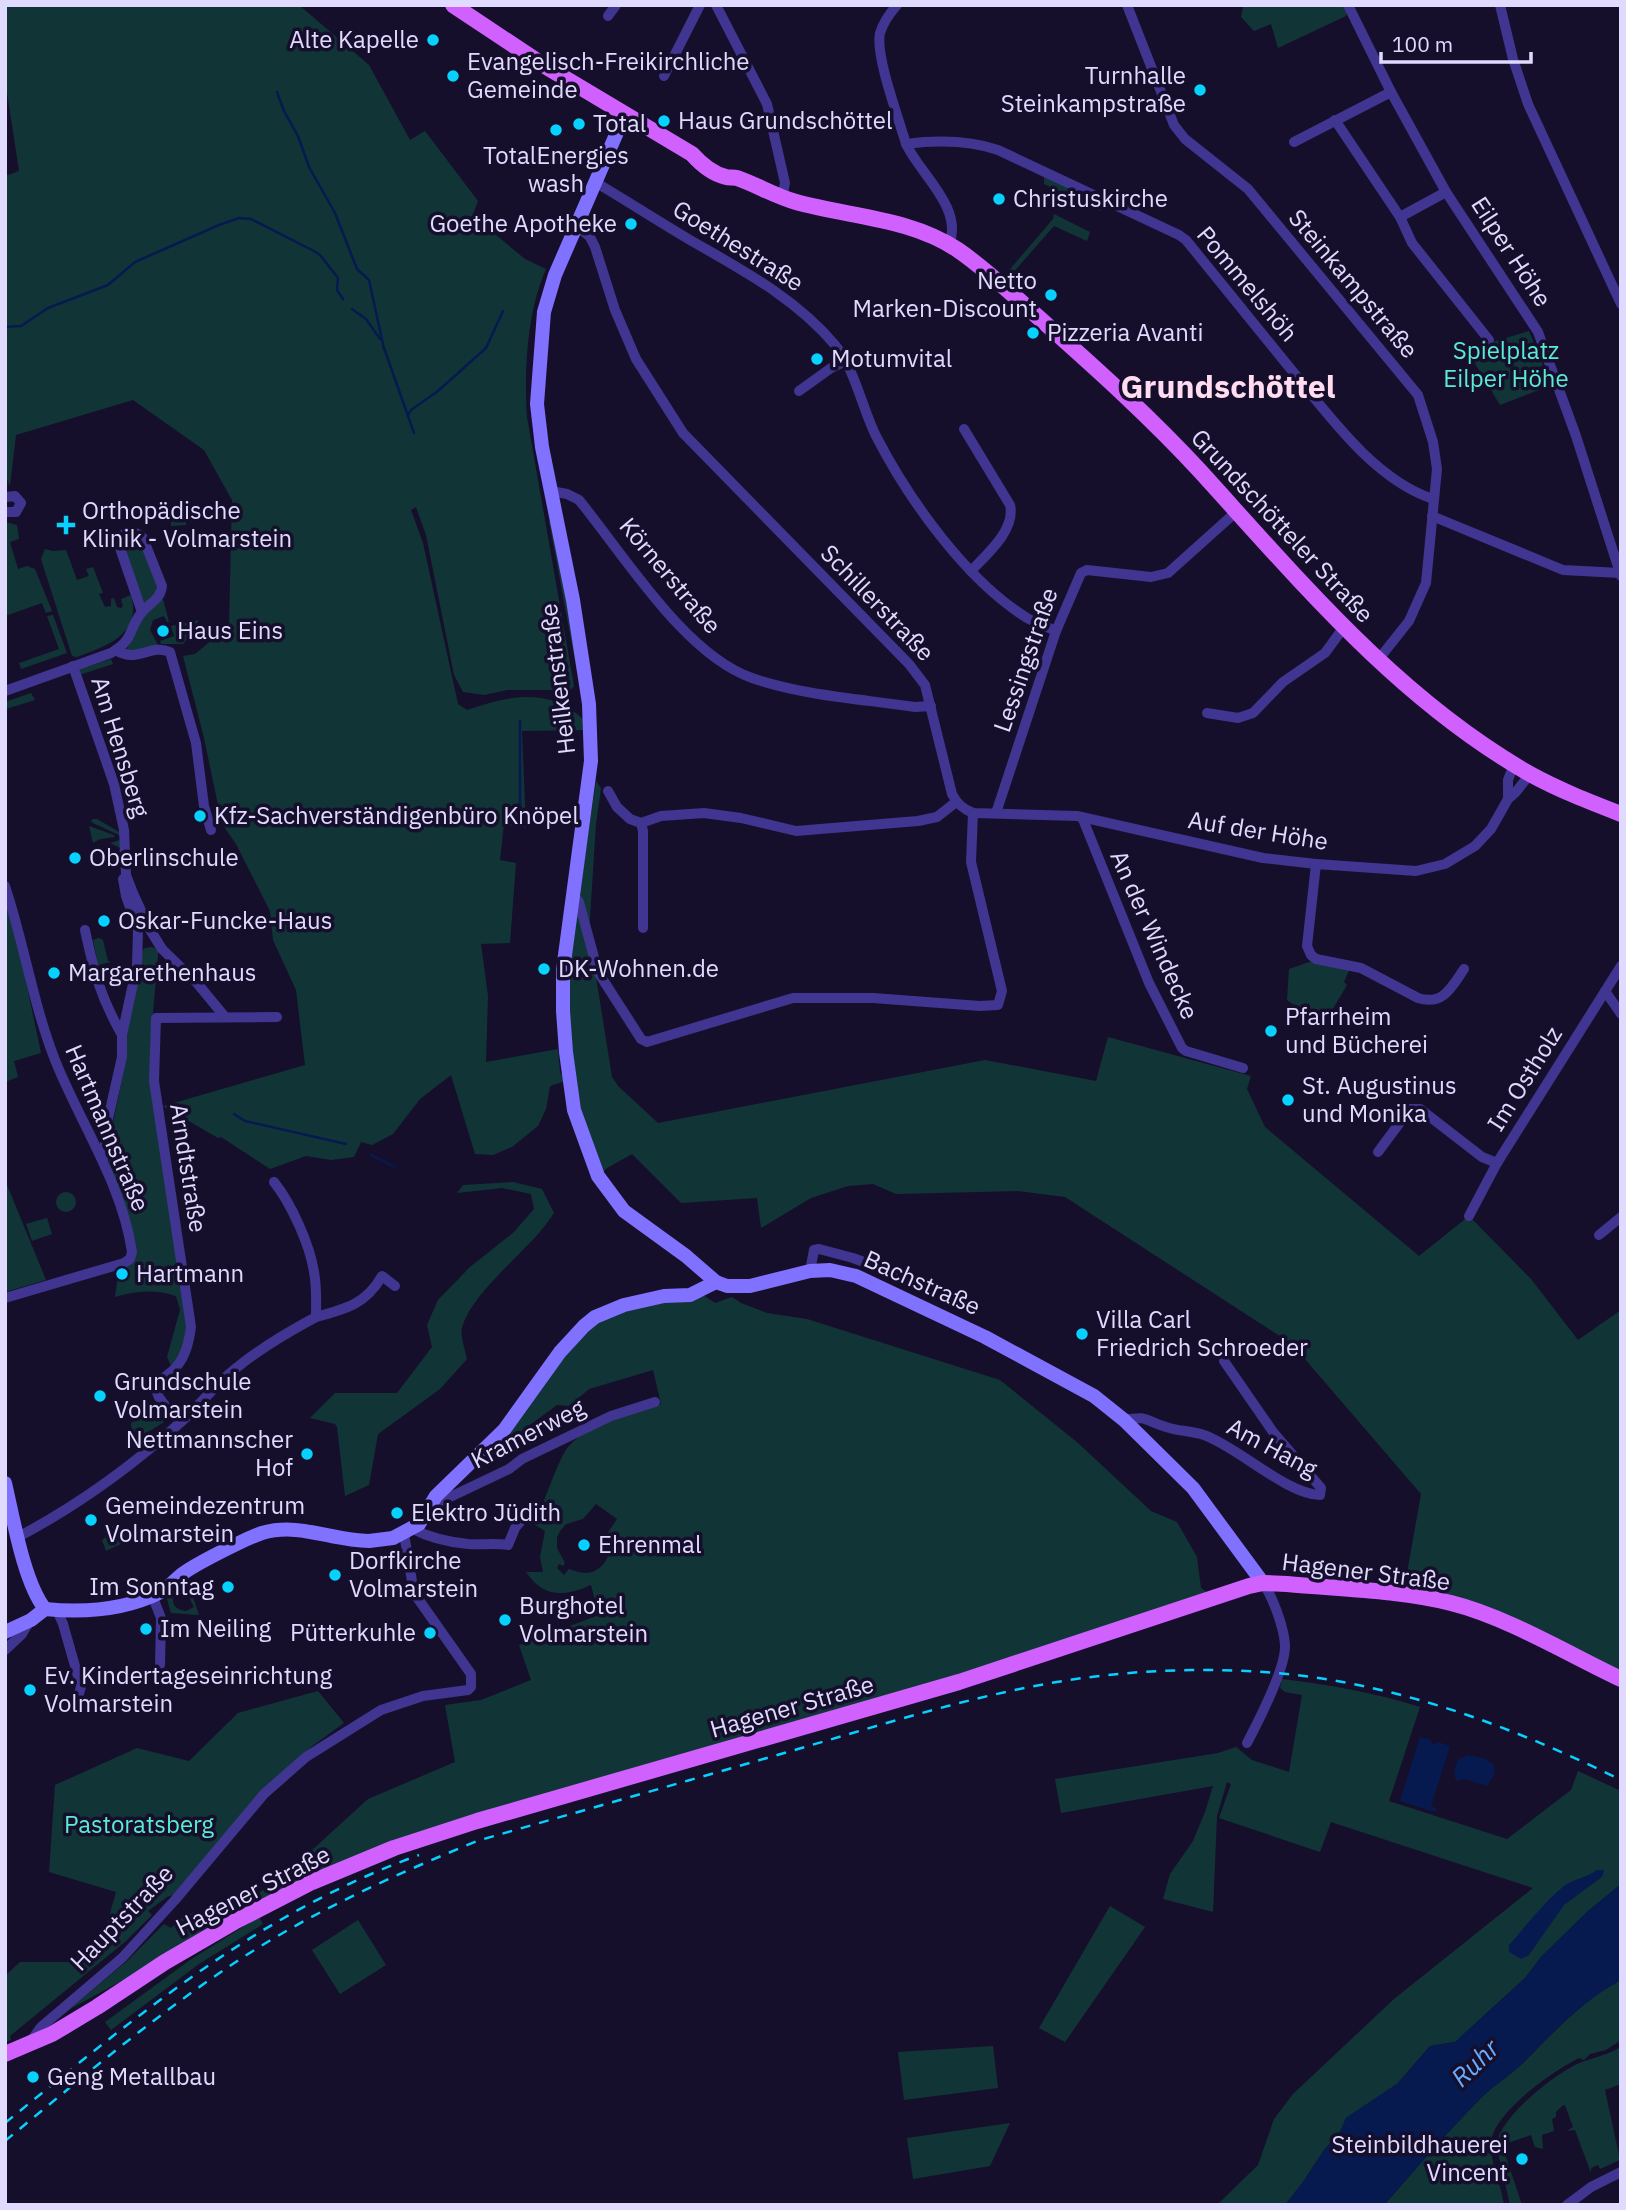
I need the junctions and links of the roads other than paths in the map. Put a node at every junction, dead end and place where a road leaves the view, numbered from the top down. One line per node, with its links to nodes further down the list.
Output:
1 (453, 5): 12 (main road, Grundschötteler Straße)
2 (617, 5): 9 (street)
3 (700, 5): 10 (street)
4 (716, 5): 18 (street)
5 (897, 5): 15 (street)
6 (1127, 5): 29 (street, Steinkampstraße)
7 (1349, 5): 11 (street, Eilper Höhe)
8 (1500, 5): 22 (street)
9 (608, 16)
10 (664, 76)
11 (1391, 92): 13 (street); 17 (street, Eilper Höhe)
12 (625, 114): 16 (street, Heilkenstraße); 18 (main road, Grundschötteler Straße)
13 (1335, 120): 14 (street); 19 (street)
14 (1294, 142)
15 (906, 144): 21 (street); 29 (street, Pommelshöh)
16 (595, 182): 20 (street, Heilkenstraße); 24 (street, Goethestraße)
17 (1446, 192): 19 (street); 34 (street, Eilper Höhe)
18 (782, 198): 21 (main road, Grundschötteler Straße)
19 (1400, 217): 23 (street)
20 (576, 225): 27 (street, Heilkenstraße); 42 (street, Schillerstraße)
21 (949, 245): 31 (main road, Grundschötteler Straße)
22 (1621, 304)
23 (1489, 340)
24 (844, 362): 25 (street); 33 (street, Goethestraße)
25 (799, 391)
26 (964, 429): 33 (street)
27 (551, 491): 42 (street, Körnerstraße); 58 (street, Heilkenstraße)
28 (6, 495): 30 (street)
29 (1433, 499): 32 (street, Steinkampstraße)
30 (5, 512)
31 (1236, 512): 36 (main road, Grundschötteler Straße); 37 (street, Lessingstraße)
32 (1432, 516): 34 (street); 39 (street, Steinkampstraße)
33 (971, 571): 37 (street, Goethestraße)
34 (1620, 575)
35 (142, 612): 35 (street); 38 (street)
36 (1344, 627): 39 (main road, Grundschötteler Straße); 43 (street)
37 (1056, 631): 50 (street, Lessingstraße)
38 (116, 650): 40 (street); 54 (street)
39 (1378, 660): 44 (main road, Grundschötteler Straße)
40 (73, 666): 41 (street); 55 (street, Am Hensberg)
41 (5, 691)
42 (931, 706): 48 (street, Schillerstraße)
43 (1207, 713)
44 (1514, 764): 45 (main road, Grundschötteler Straße); 47 (street, Auf der Höhe)
45 (1530, 774): 47 (street, Auf der Höhe); 51 (main road, Grundschötteler Straße)
46 (608, 791): 53 (street)
47 (1508, 799): 56 (street, Auf der Höhe)
48 (956, 802): 49 (street); 53 (street)
49 (973, 813): 50 (street, Auf der Höhe); 58 (street)
50 (996, 813): 52 (street, Auf der Höhe)
51 (1621, 814)
52 (1082, 817): 56 (street, Auf der Höhe); 68 (street, An der Windecke)
53 (641, 823): 59 (street)
54 (211, 830)
55 (126, 857): 65 (street, Am Hensberg); 67 (street)
56 (1316, 864): 62 (street)
57 (5, 886): 70 (street, Hartmannstraße)
58 (574, 896): 77 (street, Heilkenstraße)
59 (643, 928)
60 (85, 930): 67 (street)
61 (1621, 966): 63 (street, Im Ostholz)
62 (1464, 969)
63 (1605, 991): 64 (street); 71 (street, Im Ostholz)
64 (1621, 1014)
65 (225, 1017): 66 (street, Arndtstraße); 85 (street, Arndtstraße)
66 (277, 1017)
67 (122, 1035): 70 (street)
68 (1243, 1068)
69 (1378, 1152): 71 (street)
70 (103, 1159): 80 (street, Hartmannstraße)
71 (1497, 1163): 73 (street, Im Ostholz)
72 (274, 1182): 81 (street)
73 (1469, 1216)
74 (1621, 1217): 75 (street)
75 (1600, 1235)
76 (810, 1271): 77 (street, Bachstraße); 79 (street); 84 (street, Bachstraße)
77 (716, 1282): 88 (street, Bachstraße)
78 (396, 1286): 81 (street)
79 (928, 1286)
80 (5, 1298)
81 (316, 1317): 85 (street)
82 (1224, 1361): 84 (street, Am Hang)
83 (655, 1402): 88 (street, Kramerweg)
84 (1124, 1420): 91 (street, Bachstraße)
85 (180, 1422): 90 (street)
86 (5, 1483): 90 (street)
87 (528, 1513): 89 (street)
88 (426, 1515): 89 (street, Bachstraße)
89 (408, 1532): 92 (street); 101 (street, Hauptstraße)
90 (18, 1537): 93 (street)
91 (1263, 1583): 98 (main road, Hagener Straße); 100 (street); 101 (main road, Hagener Straße)
92 (152, 1595): 93 (street); 97 (street)
93 (51, 1610): 94 (street); 99 (street)
94 (31, 1620): 95 (street); 96 (street)
95 (5, 1632)
96 (5, 1650)
97 (160, 1665)
98 (1621, 1679)
99 (76, 1703)
100 (1247, 1743)
101 (30, 2045): 102 (main road, Hagener Straße)
102 (5, 2054)
103 (1621, 2172): 104 (street)
104 (1567, 2205)

